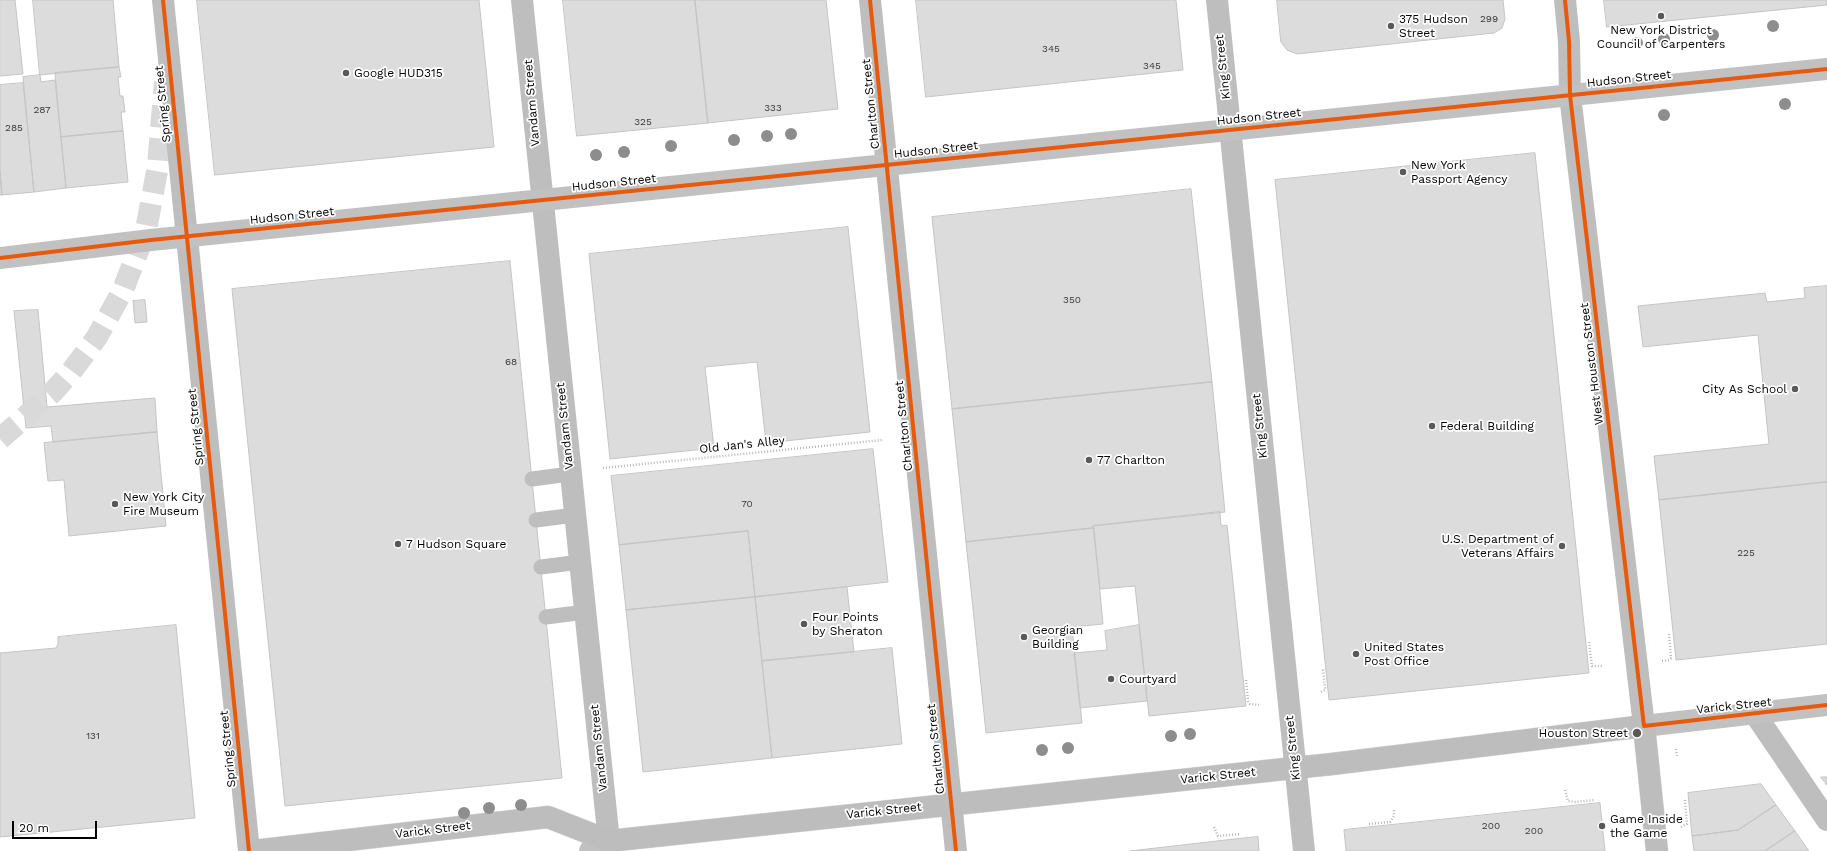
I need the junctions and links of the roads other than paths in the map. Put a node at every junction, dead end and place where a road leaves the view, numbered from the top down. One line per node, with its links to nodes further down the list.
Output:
1 (163, 0): 11 (street, Spring Street)
2 (522, 0): 10 (street, Vandam Street)
3 (870, 0): 9 (street, Charlton Street)
4 (1217, 0): 8 (street, King Street)
5 (1565, 0): 7 (street, West Houston Street)
6 (1827, 69): 7 (main road, Hudson Street)
7 (1570, 95): 8 (main road, Hudson Street); 23 (street, West Houston Street)
8 (1230, 130): 9 (main road, Hudson Street); 24 (street, King Street)
9 (888, 165): 10 (main road, Hudson Street); 25 (street, Charlton Street)
10 (542, 200): 11 (main road, Hudson Street); 13 (street, Vandam Street)
11 (187, 237): 12 (main road, Hudson Street); 28 (street, Spring Street)
12 (0, 258)
13 (570, 474): 14 (lane); 15 (street, Vandam Street)
14 (532, 479)
15 (575, 515): 16 (lane); 17 (street, Vandam Street)
16 (536, 520)
17 (580, 562): 18 (lane); 19 (street, Vandam Street)
18 (541, 567)
19 (585, 612): 20 (lane); 27 (street, Vandam Street)
20 (546, 617)
21 (1827, 705): 22 (main road, Varick Street)
22 (1755, 714): 23 (main road, Varick Street); 26 (street)
23 (1644, 726): 24 (main road, Varick Street); 32 (main road, West Houston Street)
24 (1295, 768): 25 (main road, Varick Street); 31 (street, King Street)
25 (951, 804): 27 (main road, Varick Street); 30 (street, Charlton Street)
26 (1827, 820)
27 (603, 848): 29 (main road, Varick Street)
28 (249, 851)
29 (253, 851)
30 (956, 851)
31 (1304, 851)
32 (1657, 851)

